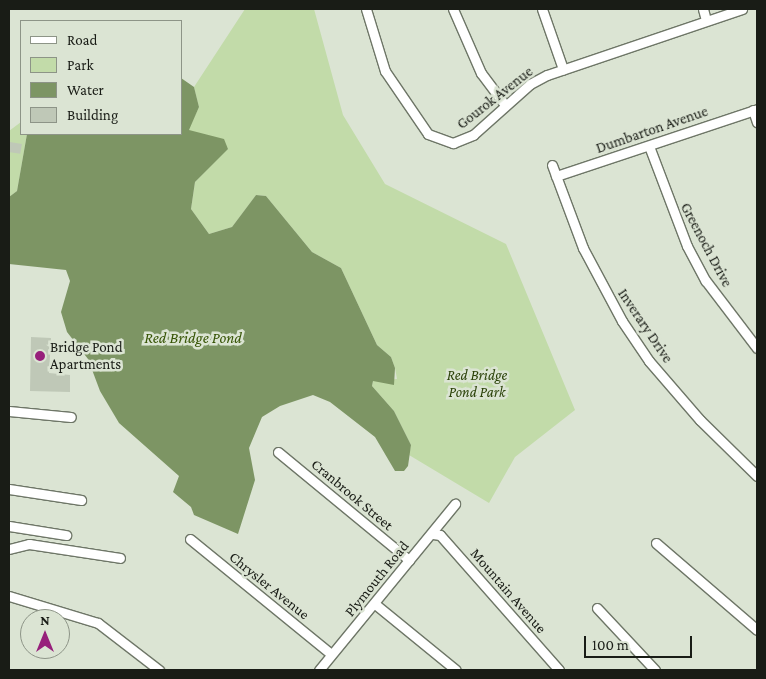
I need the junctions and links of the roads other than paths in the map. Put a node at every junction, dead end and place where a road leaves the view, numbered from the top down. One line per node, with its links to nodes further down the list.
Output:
1 (366, 9): 8 (street, Gourok Avenue)
2 (453, 9): 8 (street)
3 (542, 9): 7 (street)
4 (703, 9): 6 (street)
5 (742, 9): 6 (street, Gourok Avenue)
6 (706, 20): 7 (street, Gourok Avenue)
7 (563, 69): 8 (street, Gourok Avenue)
8 (505, 105)
9 (755, 109): 10 (street); 11 (street, Dumbarton Avenue)
10 (757, 122)
11 (649, 146): 13 (street, Dumbarton Avenue); 14 (street, Greenoch Drive)
12 (552, 165): 13 (street, Inverary Drive)
13 (556, 176): 18 (street, Inverary Drive)
14 (757, 348)
15 (9, 411): 16 (street)
16 (71, 417)
17 (278, 452): 29 (street, Cranbrook Street)
18 (757, 476)
19 (9, 489): 20 (street)
20 (81, 500)
21 (455, 504): 24 (street, Plymouth Road)
22 (9, 526): 23 (street)
23 (66, 534)
24 (433, 534): 29 (street, Plymouth Road); 38 (street, Mountain Avenue)
25 (190, 539): 34 (street, Chrysler Avenue)
26 (656, 543): 33 (street)
27 (9, 549): 28 (street)
28 (120, 558)
29 (409, 560): 31 (street, Plymouth Road)
30 (9, 596): 35 (street)
31 (375, 604): 34 (street, Plymouth Road); 37 (street)
32 (597, 608): 39 (street)
33 (757, 630)
34 (331, 654): 36 (street, Plymouth Road)
35 (159, 670)
36 (319, 670)
37 (456, 670)
38 (559, 670)
39 (655, 670)

